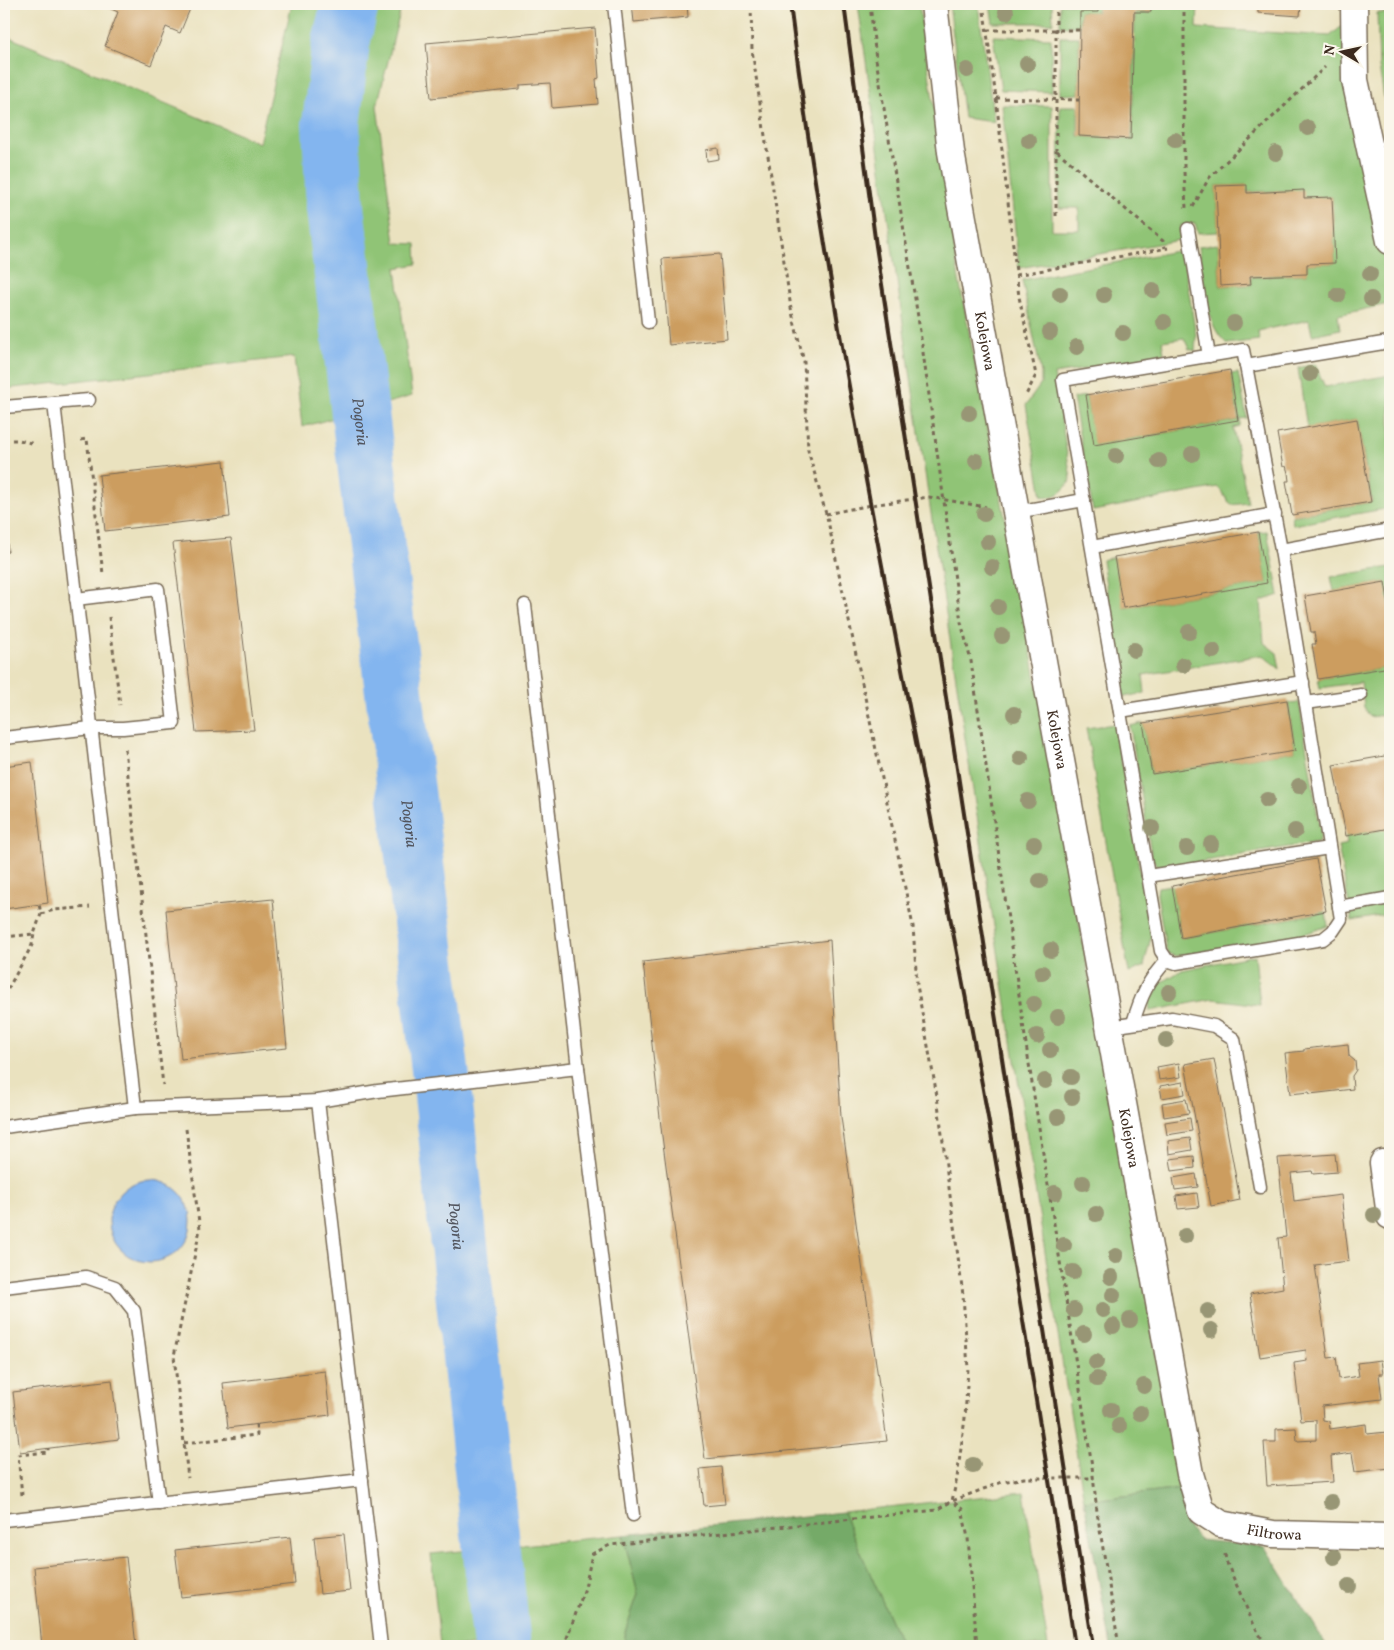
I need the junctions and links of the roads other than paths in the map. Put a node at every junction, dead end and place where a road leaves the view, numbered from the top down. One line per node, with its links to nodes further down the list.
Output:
1 (614, 4): 6 (lane)
2 (934, 4): 14 (street, Kolejowa)
3 (1354, 4): 5 (street)
4 (1187, 224): 8 (lane)
5 (1390, 241)
6 (648, 322)
7 (1389, 342): 9 (lane)
8 (1210, 356): 9 (lane); 13 (lane)
9 (1246, 366): 15 (lane)
10 (89, 400): 11 (lane)
11 (54, 403): 12 (lane); 19 (lane)
12 (4, 406)
13 (1084, 500): 14 (lane); 17 (lane)
14 (1016, 512): 32 (street, Kolejowa)
15 (1275, 514): 17 (lane); 18 (lane)
16 (1390, 530): 18 (lane)
17 (1092, 547): 24 (lane)
18 (1281, 550): 21 (lane)
19 (76, 599): 25 (lane); 25 (lane)
20 (525, 605): 33 (lane)
21 (1303, 682): 23 (lane); 24 (lane)
22 (1361, 695): 23 (lane)
23 (1306, 703): 27 (lane)
24 (1120, 711): 28 (lane)
25 (91, 728): 26 (lane); 35 (lane)
26 (4, 738)
27 (1329, 848): 28 (lane); 30 (lane)
28 (1148, 876): 31 (lane)
29 (1390, 898): 30 (lane)
30 (1339, 907): 31 (lane)
31 (1167, 960): 32 (lane)
32 (1121, 1025): 38 (lane); 41 (street, Kolejowa)
33 (578, 1068): 34 (lane); 44 (lane)
34 (318, 1101): 35 (lane); 42 (lane)
35 (135, 1108): 36 (lane)
36 (4, 1127)
37 (1383, 1163): 39 (street)
38 (1260, 1187)
39 (1390, 1216)
40 (4, 1286): 43 (lane)
41 (1190, 1474): 46 (street, Filtrowa)
42 (362, 1480): 43 (lane); 47 (lane)
43 (159, 1503): 45 (lane)
44 (633, 1515)
45 (4, 1520)
46 (1390, 1537)
47 (382, 1646)

